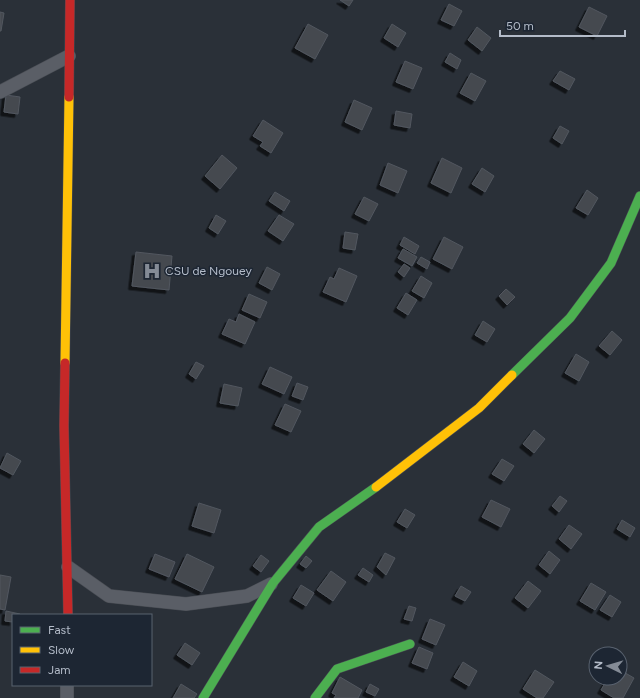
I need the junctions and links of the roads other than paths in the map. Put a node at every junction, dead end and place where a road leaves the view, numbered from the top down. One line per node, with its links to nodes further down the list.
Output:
1 (70, 0): 2 (street)
2 (69, 56): 3 (street); 5 (street)
3 (0, 92)
4 (640, 196): 6 (street)
5 (68, 567): 6 (street); 7 (street)
6 (273, 583): 11 (street)
7 (68, 614)
8 (410, 644): 12 (street)
9 (67, 686): 10 (street)
10 (67, 698)
11 (203, 698)
12 (315, 698)

